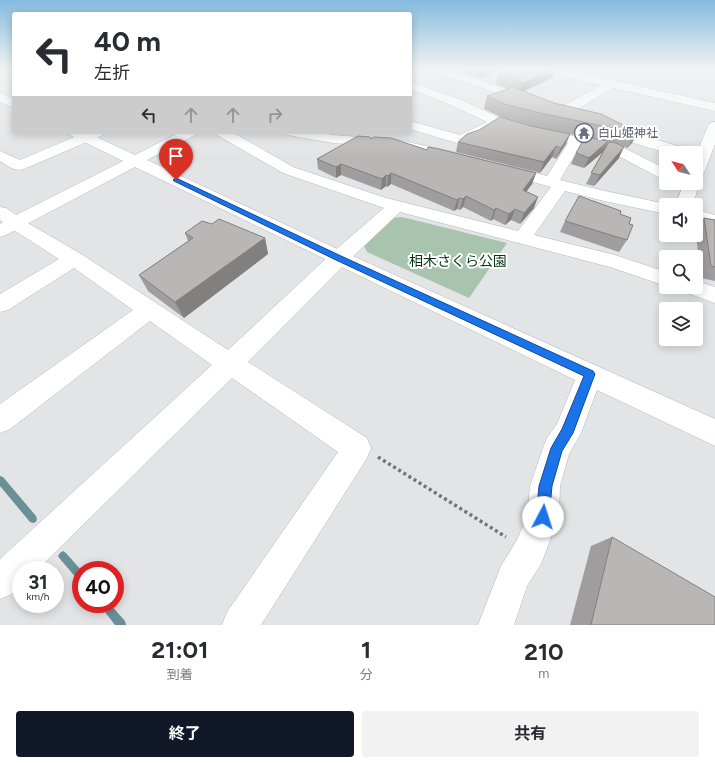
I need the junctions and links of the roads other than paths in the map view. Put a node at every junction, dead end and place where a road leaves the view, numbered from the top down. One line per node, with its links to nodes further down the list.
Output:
1 (2, 98): 6 (street)
2 (443, 98): 12 (street)
3 (515, 98): 10 (street)
4 (581, 98): 10 (street)
5 (675, 98): 8 (street)
6 (12, 103)
7 (12, 105): 9 (street)
8 (715, 107)
9 (0, 110)
10 (549, 113): 11 (street); 16 (street)
11 (581, 118)
12 (495, 121): 16 (street); 22 (street)
13 (594, 122): 24 (street)
14 (412, 126): 22 (street)
15 (715, 126): 27 (street)
16 (533, 132): 23 (street)
17 (86, 134): 26 (street); 29 (street)
18 (186, 134): 29 (street)
19 (225, 134): 33 (street)
20 (304, 134): 21 (street)
21 (376, 137): 25 (street)
22 (460, 140): 25 (street)
23 (577, 140): 31 (street); 32 (street)
24 (662, 146)
25 (446, 154): 28 (street)
26 (0, 155)
27 (705, 158)
28 (468, 160)
29 (135, 161): 37 (street); 39 (street)
30 (491, 166): 32 (street)
31 (659, 171)
32 (556, 184): 34 (street); 38 (street)
33 (397, 206): 38 (street); 39 (street)
34 (659, 207)
35 (703, 217): 36 (street)
36 (715, 220)
37 (5, 222): 40 (street)
38 (522, 238): 41 (street)
39 (339, 258): 46 (street); 47 (street)
40 (74, 259): 44 (street); 45 (street)
41 (659, 277)
42 (703, 291): 43 (street)
43 (715, 295)
44 (0, 304)
45 (149, 310): 46 (street); 48 (street)
46 (230, 364): 50 (street); 51 (street)
47 (590, 374): 49 (street); 52 (street)
48 (0, 420)
49 (715, 433)
50 (0, 582)
51 (240, 625)
52 (496, 625)

